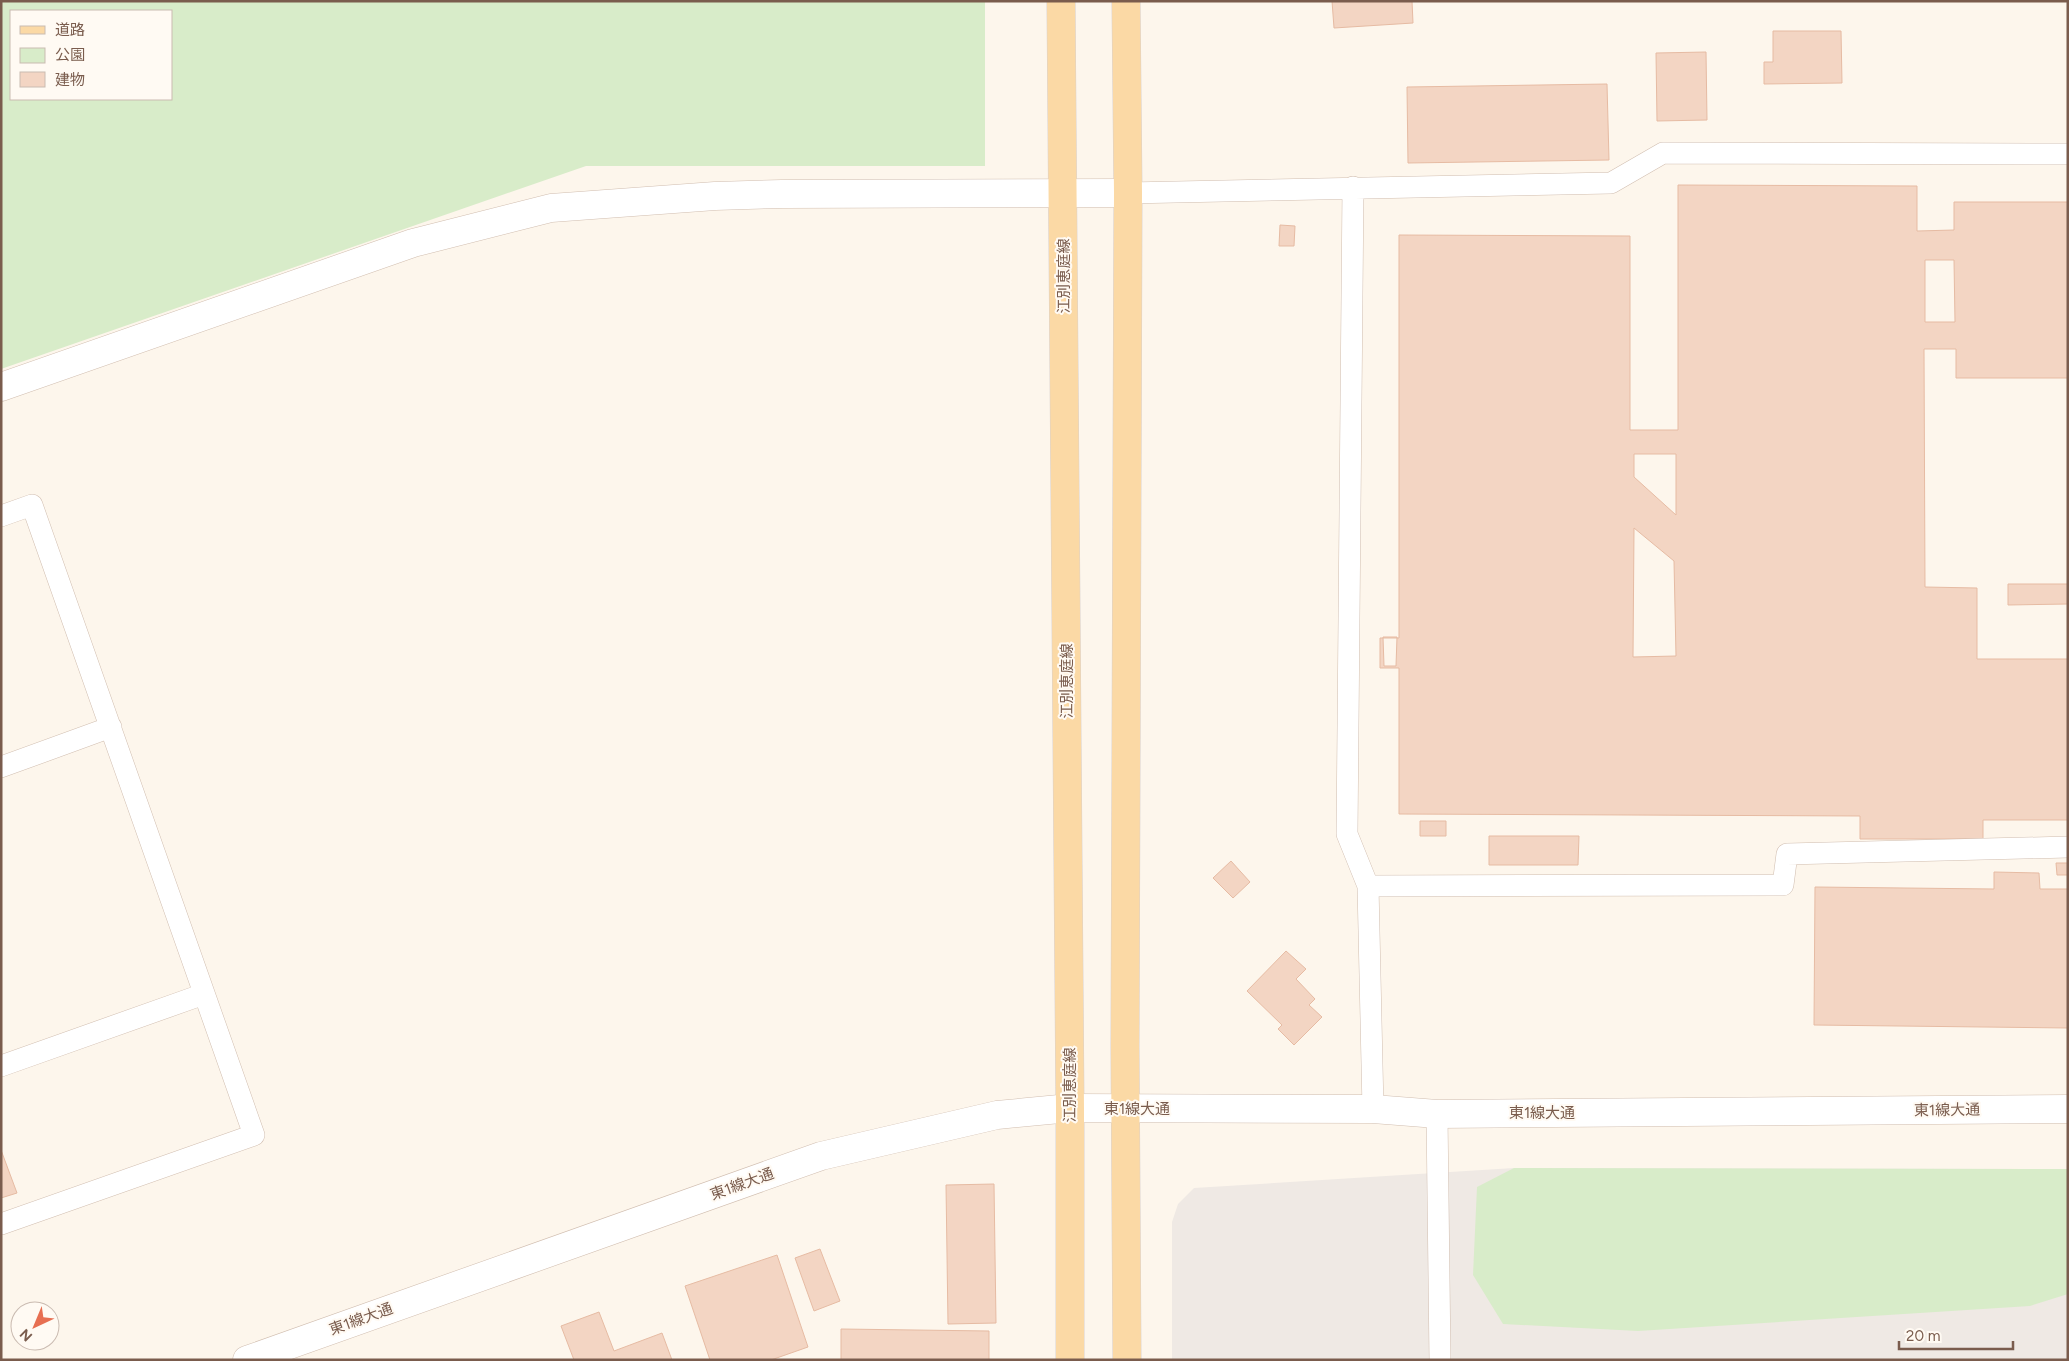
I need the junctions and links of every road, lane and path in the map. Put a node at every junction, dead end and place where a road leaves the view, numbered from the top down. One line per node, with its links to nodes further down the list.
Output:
1 (1061, 1): 5 (main road, 江別恵庭線)
2 (1126, 1): 6 (main road)
3 (2068, 154): 4 (lane)
4 (1352, 187): 6 (lane); 12 (lane)
5 (1063, 193): 6 (street); 7 (street); 15 (main road, 江別恵庭線)
6 (1128, 193): 16 (main road)
7 (1, 387)
8 (1, 516): 9 (lane)
9 (111, 727): 10 (lane); 13 (lane)
10 (1, 767)
11 (2068, 847): 12 (lane)
12 (1368, 886): 17 (lane)
13 (204, 994): 14 (lane); 20 (lane)
14 (1, 1066)
15 (1070, 1108): 16 (street, 東1線大通); 21 (street, 東1線大通); 23 (main road, 江別恵庭線)
16 (1125, 1109): 17 (street, 東1線大通); 24 (main road)
17 (1374, 1109): 19 (street, 東1線大通)
18 (2068, 1109): 19 (street, 東1線大通)
19 (1437, 1114): 25 (lane)
20 (1, 1224)
21 (293, 1352): 22 (street, 東1線大通)
22 (247, 1360)
23 (1070, 1360)
24 (1127, 1360)
25 (1440, 1360)

